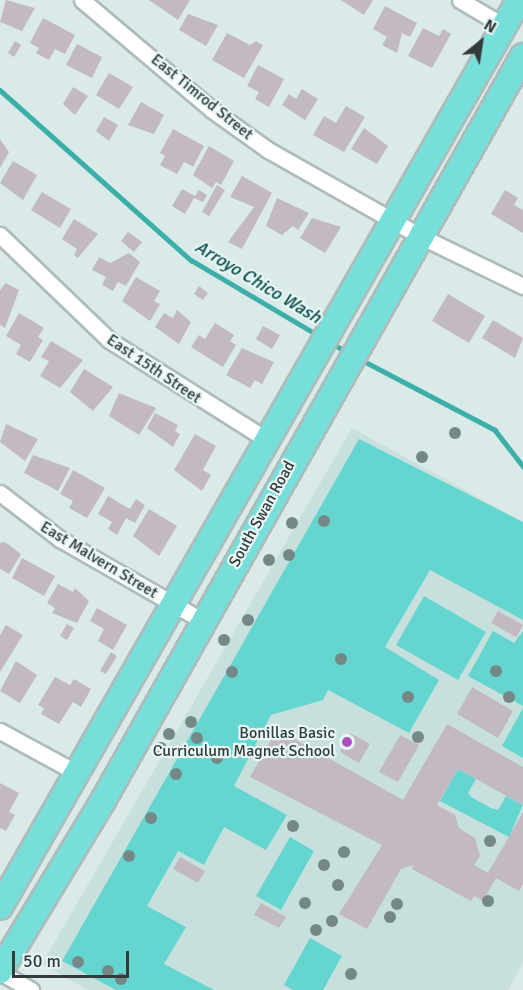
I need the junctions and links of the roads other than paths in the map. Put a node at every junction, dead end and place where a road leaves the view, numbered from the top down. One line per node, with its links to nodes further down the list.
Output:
1 (82, 0): 6 (street, East Timrod Street)
2 (460, 0): 4 (street)
3 (519, 0): 4 (main road, South Swan Road)
4 (504, 26): 6 (main road, South Swan Road)
5 (523, 56): 8 (main road, South Swan Road)
6 (391, 220): 8 (street, East Timrod Street); 10 (main road, South Swan Road)
7 (0, 235): 10 (street, East 15th Street)
8 (422, 237): 9 (street, East Timrod Street); 13 (main road, South Swan Road)
9 (523, 286)
10 (267, 440): 12 (main road, South Swan Road)
11 (0, 493): 12 (street, East Malvern Street)
12 (174, 604): 13 (street, East Malvern Street); 15 (main road, South Swan Road)
13 (203, 621): 17 (main road, South Swan Road)
14 (0, 731): 15 (street)
15 (77, 773): 16 (main road, South Swan Road)
16 (0, 907)
17 (0, 972): 18 (street)
18 (31, 990)

